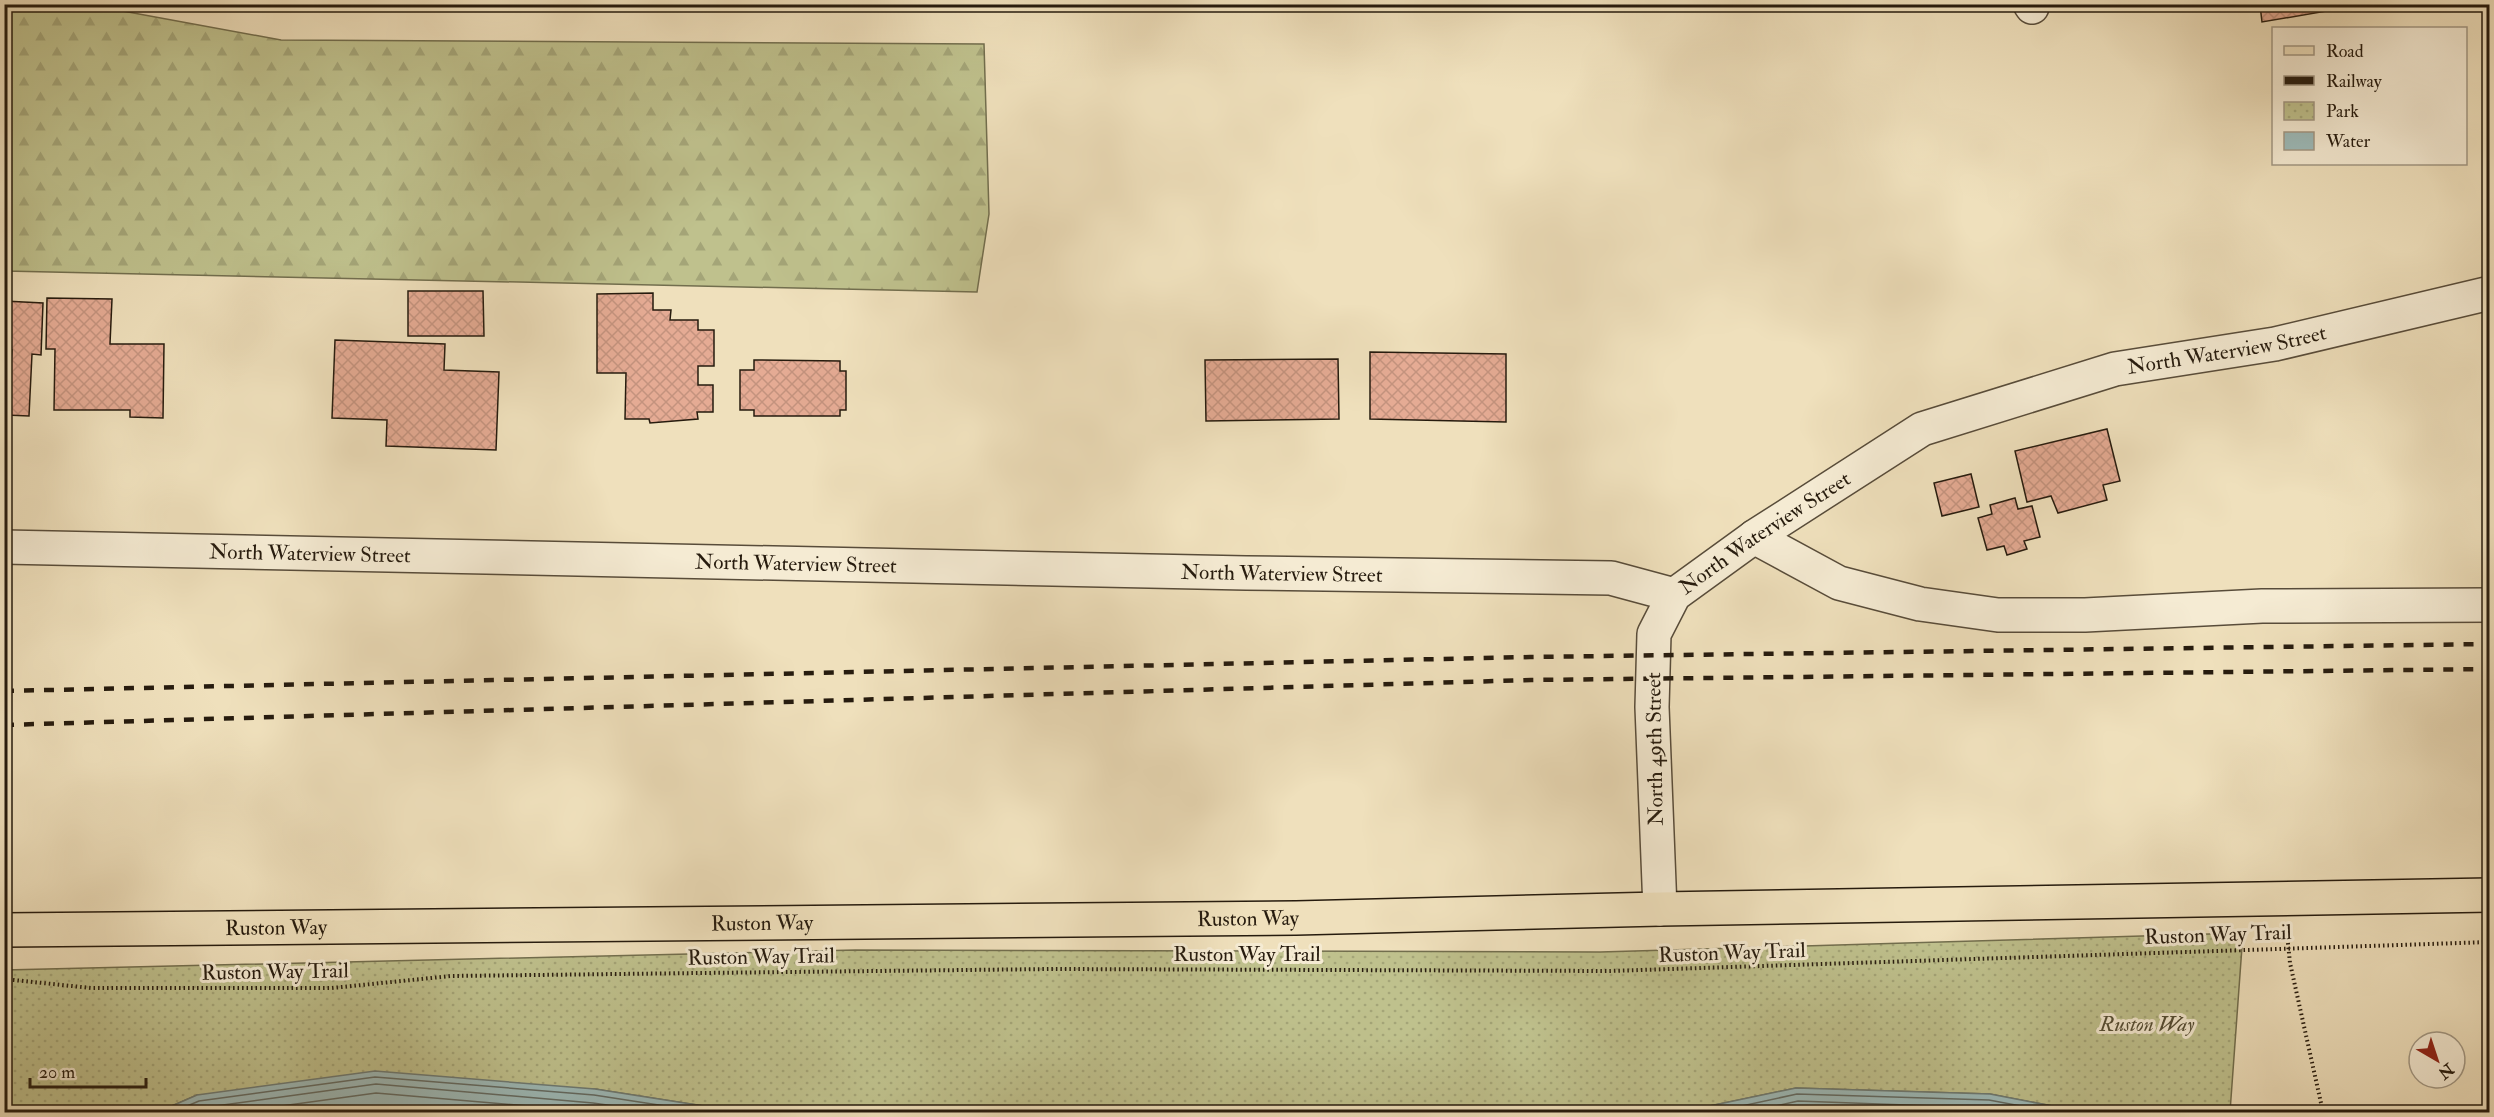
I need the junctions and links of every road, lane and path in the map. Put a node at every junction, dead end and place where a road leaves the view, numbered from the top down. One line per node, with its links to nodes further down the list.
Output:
1 (2490, 293): 2 (street, North Waterview Street)
2 (1754, 537): 4 (street, North Waterview Street); 5 (street)
3 (4, 548): 4 (street, North Waterview Street)
4 (1674, 595): 8 (street, North 49th Street)
5 (2490, 605)
6 (2490, 896): 7 (main road, Ruston Way)
7 (2286, 901): 8 (main road, Ruston Way); 11 (path)
8 (1659, 909): 9 (main road, Ruston Way)
9 (4, 930)
10 (2490, 942): 11 (path, Ruston Way Trail)
11 (2287, 947): 12 (path, Ruston Way Trail); 13 (path)
12 (4, 979)
13 (2323, 1113)

